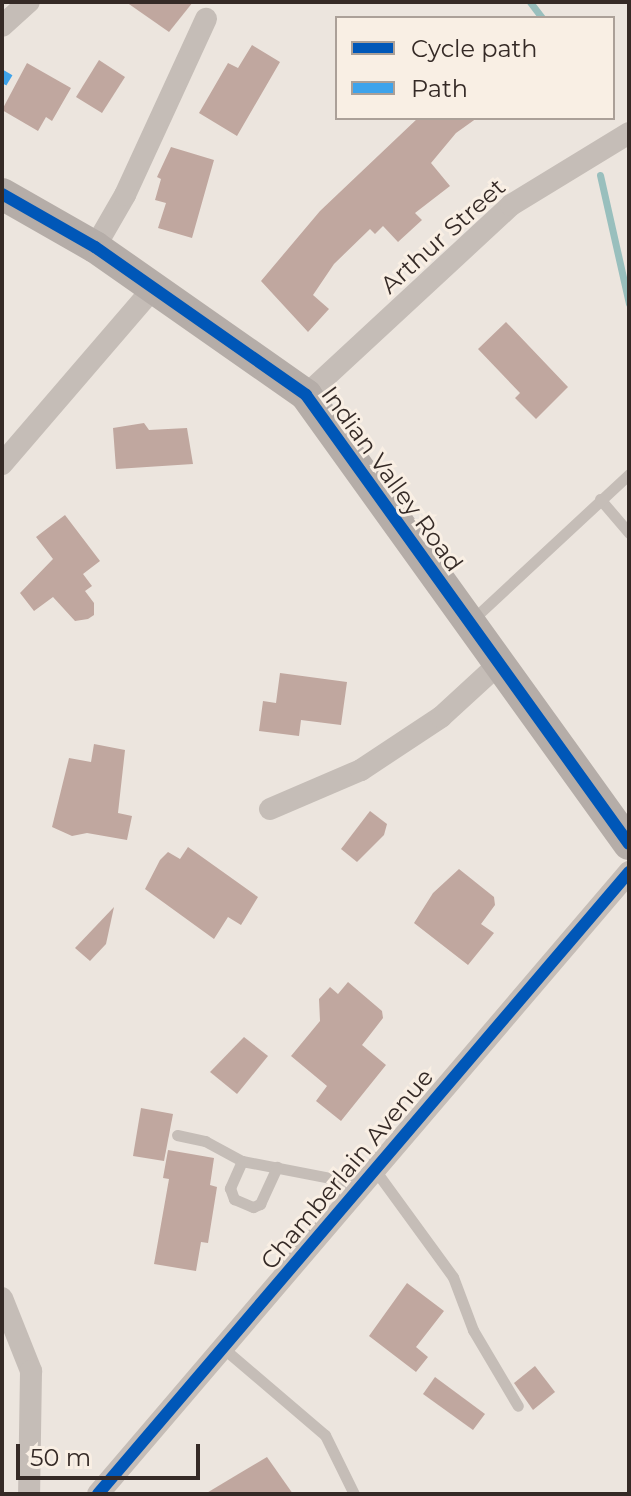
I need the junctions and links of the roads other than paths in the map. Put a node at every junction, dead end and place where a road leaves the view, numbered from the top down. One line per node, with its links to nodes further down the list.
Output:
1 (29, 2): 3 (street)
2 (206, 19): 6 (street)
3 (2, 26)
4 (629, 133): 8 (street, Arthur Street)
5 (2, 194): 6 (street, Indian Valley Road)
6 (95, 247): 7 (street, Indian Valley Road)
7 (154, 287): 8 (street, Indian Valley Road); 9 (street)
8 (306, 395): 13 (street, Indian Valley Road)
9 (2, 464)
10 (629, 474): 11 (lane)
11 (600, 499): 12 (lane); 13 (lane)
12 (629, 533)
13 (470, 622): 14 (street, Indian Valley Road)
14 (500, 663): 15 (street); 16 (street, Indian Valley Road)
15 (270, 809)
16 (629, 844)
17 (629, 872): 21 (street, Chamberlain Avenue)
18 (177, 1135): 19 (lane)
19 (242, 1161): 20 (lane); 20 (lane)
20 (277, 1167): 21 (lane)
21 (369, 1177): 23 (street, Chamberlain Avenue); 24 (lane)
22 (2, 1298): 25 (street)
23 (223, 1348): 26 (street, Chamberlain Avenue); 27 (lane)
24 (518, 1406)
25 (29, 1494)
26 (98, 1494)
27 (354, 1494)

